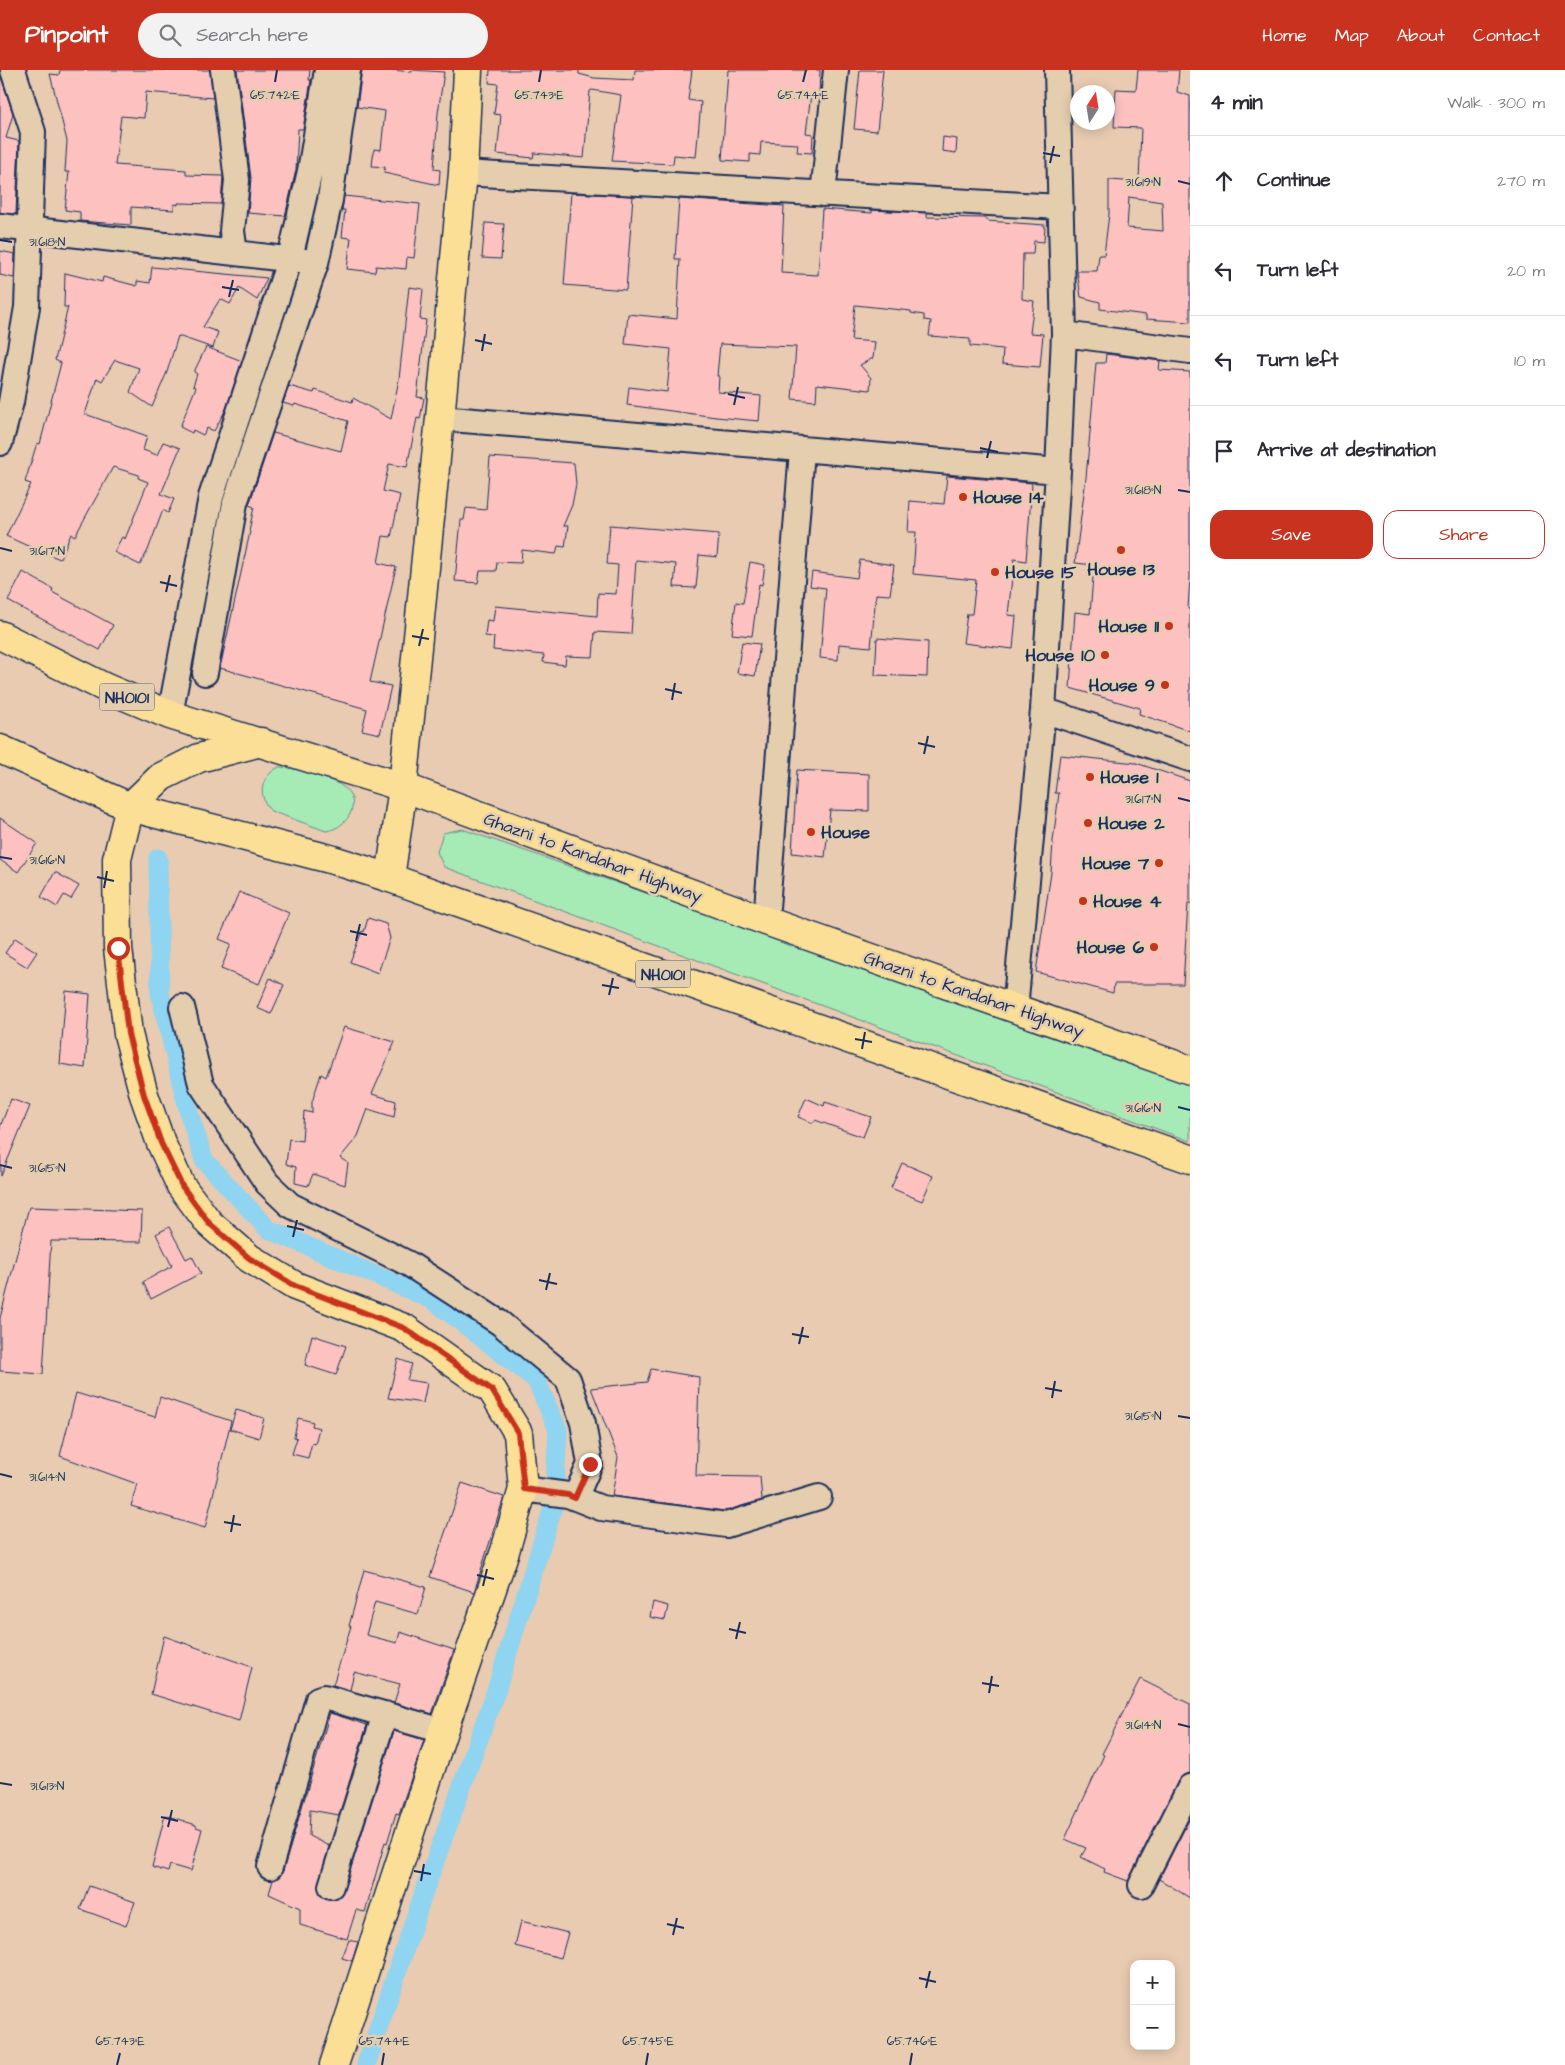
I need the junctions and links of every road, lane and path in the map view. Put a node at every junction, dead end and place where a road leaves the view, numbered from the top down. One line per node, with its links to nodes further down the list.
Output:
1 (13, 70): 12 (street)
2 (223, 70): 13 (street)
3 (326, 70): 14 (street)
4 (348, 70): 14 (street)
5 (468, 70): 8 (main road)
6 (836, 70): 9 (street)
7 (1057, 70): 10 (street)
8 (463, 173): 9 (street); 17 (main road)
9 (823, 194): 10 (street)
10 (1060, 207): 15 (street)
11 (0, 226): 12 (street)
12 (29, 231): 13 (street); 18 (street)
13 (235, 253): 14 (street)
14 (300, 260): 21 (street); 22 (street)
15 (1064, 334): 16 (street); 20 (street)
16 (1190, 351)
17 (440, 418): 19 (street); 30 (main road)
18 (0, 443)
19 (802, 450): 20 (street); 33 (street)
20 (1058, 471): 25 (street)
21 (211, 497): 22 (street); 26 (street)
22 (235, 504): 24 (street)
23 (0, 636): 26 (main road, Ghazni to Kandahar Highway / NH0101)
24 (205, 673)
25 (1043, 710): 29 (street); 35 (street)
26 (170, 714): 27 (main road, Ghazni to Kandahar Highway / NH0101)
27 (261, 742): 30 (main road, Ghazni to Kandahar Highway / NH0101); 31 (main road)
28 (0, 748): 31 (main road, NH0101)
29 (1190, 759)
30 (403, 787): 32 (main road); 33 (main road, Ghazni to Kandahar Highway / NH0101)
31 (130, 807): 32 (main road, NH0101); 38 (main road)
32 (390, 878): 37 (main road, NH0101)
33 (766, 921): 35 (main road, Ghazni to Kandahar Highway / NH0101)
34 (182, 1007): 39 (street)
35 (1015, 1009): 36 (main road, Ghazni to Kandahar Highway / NH0101)
36 (1190, 1070)
37 (1190, 1159)
38 (534, 1490): 39 (street); 42 (main road)
39 (571, 1497): 40 (street)
40 (819, 1497)
41 (385, 1714): 42 (street); 44 (street); 46 (street)
42 (443, 1731): 47 (main road)
43 (1190, 1787): 45 (street)
44 (270, 1867)
45 (1141, 1885)
46 (331, 1886)
47 (334, 2065)

